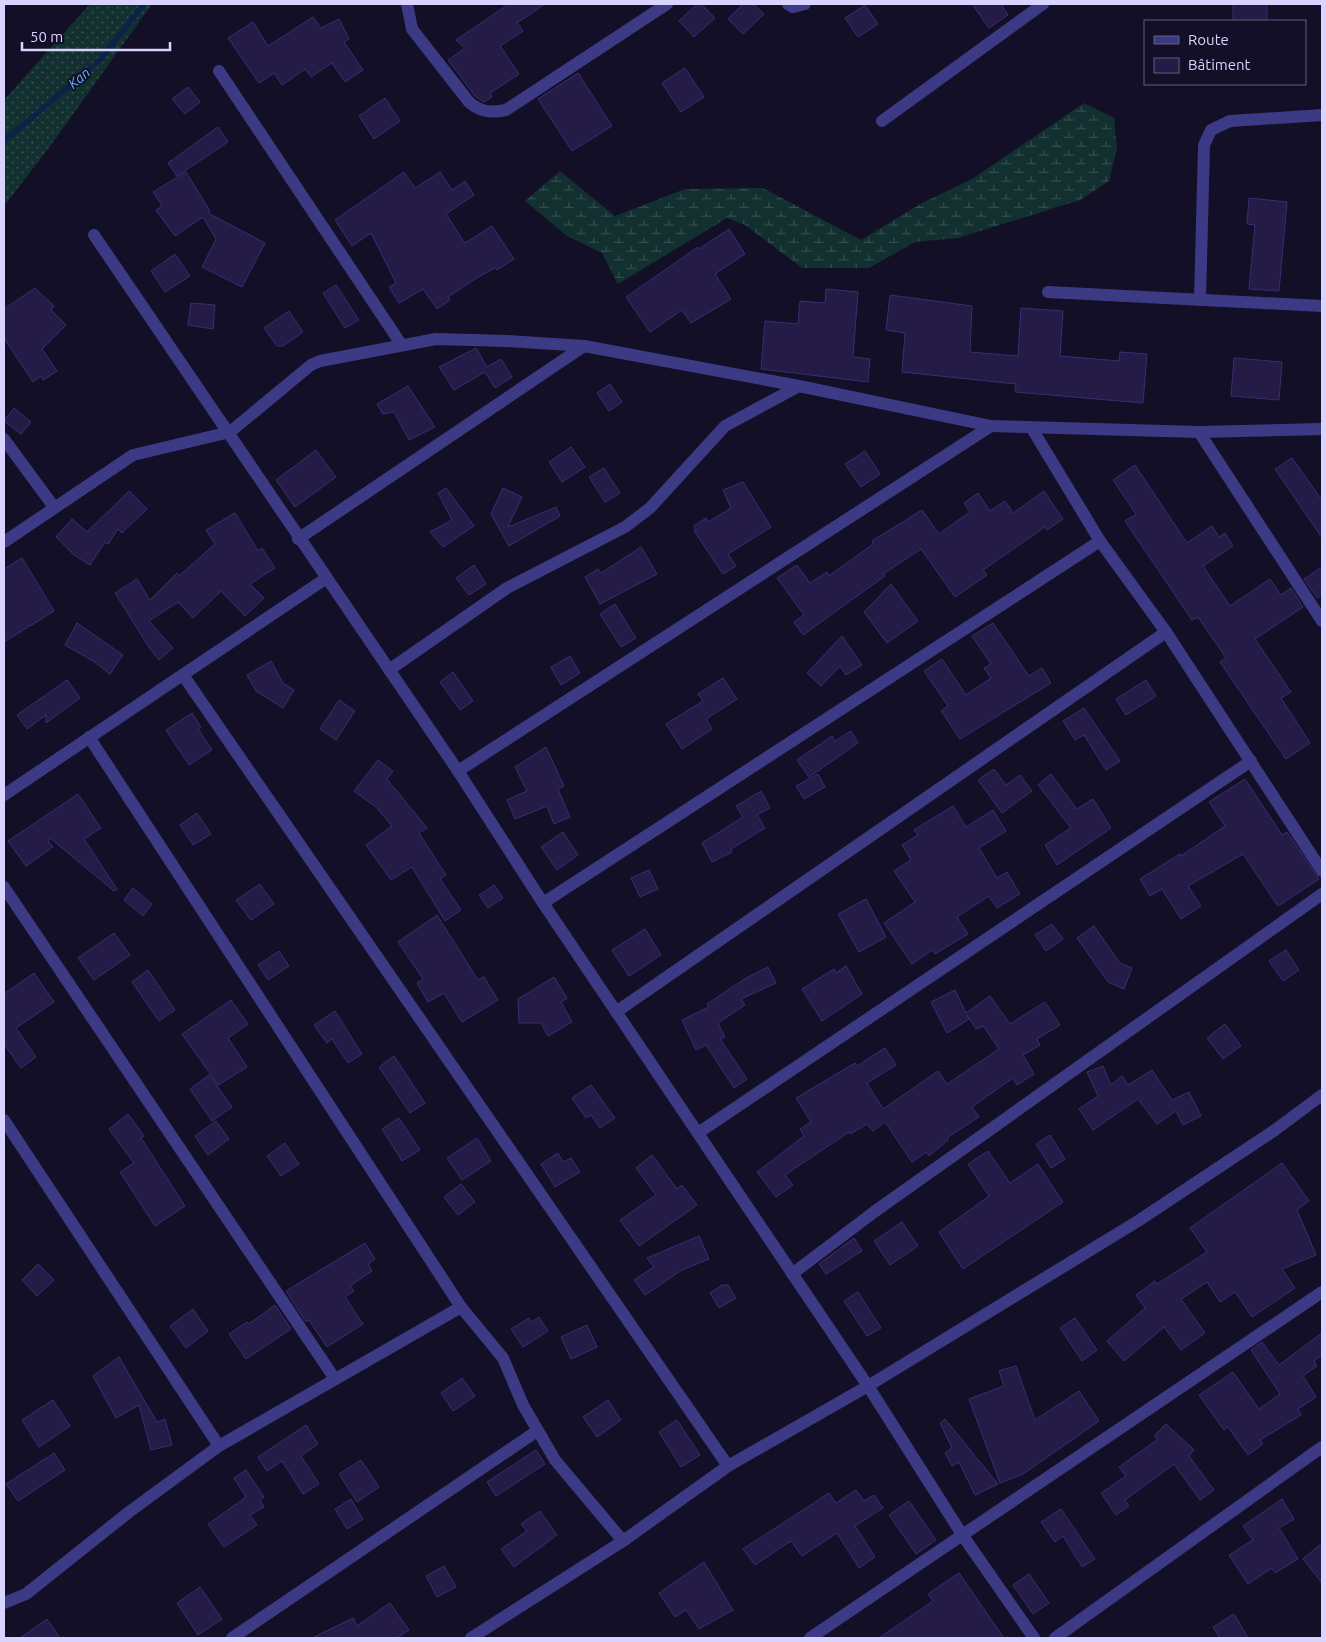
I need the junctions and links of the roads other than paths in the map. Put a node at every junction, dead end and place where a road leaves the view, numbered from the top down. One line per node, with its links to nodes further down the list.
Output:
1 (407, 4): 2 (street)
2 (667, 4)
3 (788, 4): 4 (street)
4 (805, 4)
5 (1043, 4): 8 (street)
6 (219, 71): 13 (street)
7 (1322, 115): 11 (street)
8 (882, 121)
9 (94, 235): 19 (street)
10 (1048, 292): 11 (street)
11 (1200, 300): 12 (street)
12 (1322, 306)
13 (401, 344): 14 (street); 19 (street)
14 (584, 346): 15 (street); 23 (street)
15 (799, 386): 16 (street); 29 (street)
16 (991, 426): 17 (street); 33 (street)
17 (1031, 427): 20 (street); 24 (street)
18 (1322, 429): 20 (street)
19 (230, 432): 22 (street); 23 (street)
20 (1199, 432): 27 (street)
21 (4, 439): 22 (street)
22 (54, 507): 25 (street)
23 (298, 539): 26 (street)
24 (1100, 541): 28 (street); 38 (street)
25 (4, 542)
26 (325, 578): 29 (street); 30 (street)
27 (1322, 621)
28 (1166, 632): 32 (street); 39 (street)
29 (389, 670): 33 (street)
30 (183, 675): 31 (street); 51 (street)
31 (89, 737): 34 (street); 45 (street)
32 (1251, 761): 35 (street); 42 (street)
33 (458, 771): 38 (street)
34 (4, 795)
35 (1322, 871)
36 (4, 887): 46 (street)
37 (1322, 894): 43 (street)
38 (543, 903): 39 (street)
39 (616, 1012): 42 (street)
40 (1322, 1095): 47 (street)
41 (4, 1120): 49 (street)
42 (698, 1133): 43 (street)
43 (792, 1274): 47 (street)
44 (1322, 1292): 52 (street)
45 (462, 1308): 46 (street); 48 (street)
46 (335, 1379): 49 (street)
47 (868, 1386): 51 (street); 52 (street)
48 (537, 1431): 53 (street); 55 (street)
49 (219, 1446): 54 (street)
50 (1322, 1447): 59 (street)
51 (728, 1466): 53 (street)
52 (963, 1536): 57 (street); 58 (street)
53 (623, 1541): 56 (street)
54 (4, 1603)
55 (232, 1638)
56 (471, 1638)
57 (810, 1638)
58 (1034, 1638)
59 (1055, 1638)

